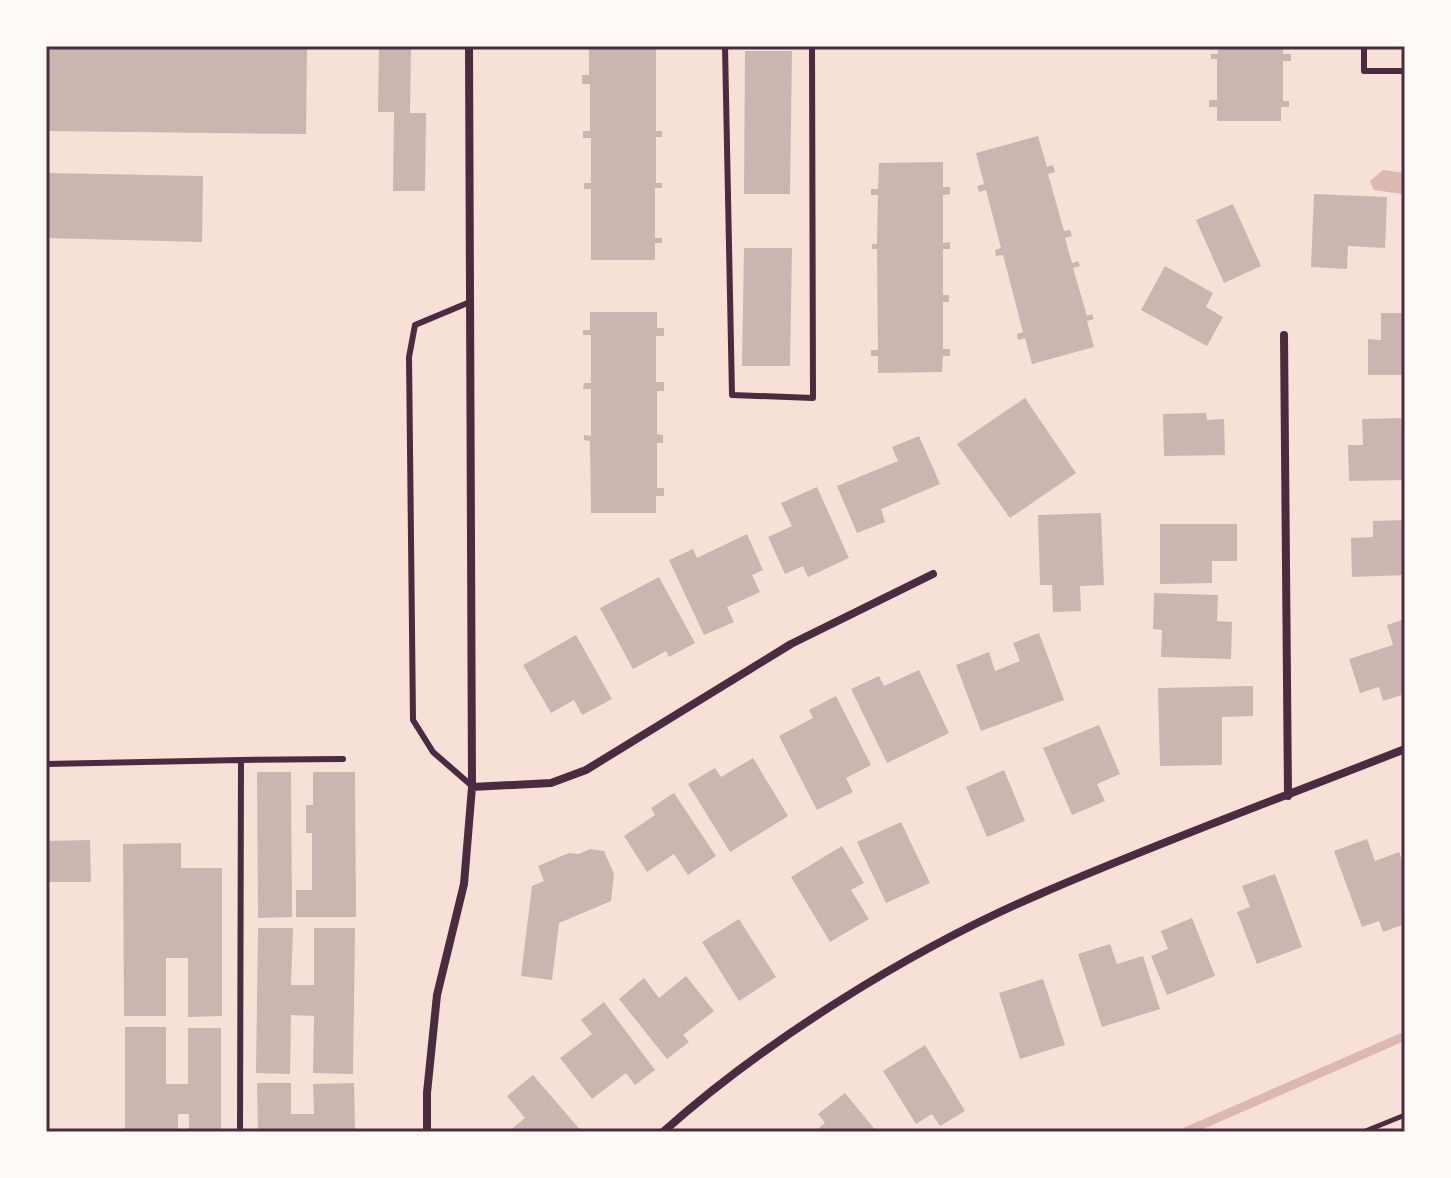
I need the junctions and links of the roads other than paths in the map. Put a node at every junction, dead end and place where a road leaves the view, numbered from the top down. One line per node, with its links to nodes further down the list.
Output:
1 (469, 46): 6 (street)
2 (725, 46): 3 (lane)
3 (812, 46)
4 (1364, 46): 5 (lane)
5 (1405, 71)
6 (470, 302): 13 (street); 13 (lane)
7 (1284, 335): 14 (street)
8 (933, 574): 13 (street)
9 (1405, 749): 14 (street)
10 (343, 759): 11 (lane)
11 (241, 760): 12 (lane); 15 (lane)
12 (46, 764)
13 (472, 787): 16 (street)
14 (1288, 796): 17 (street)
15 (240, 1132)
16 (427, 1132)
17 (663, 1132)

